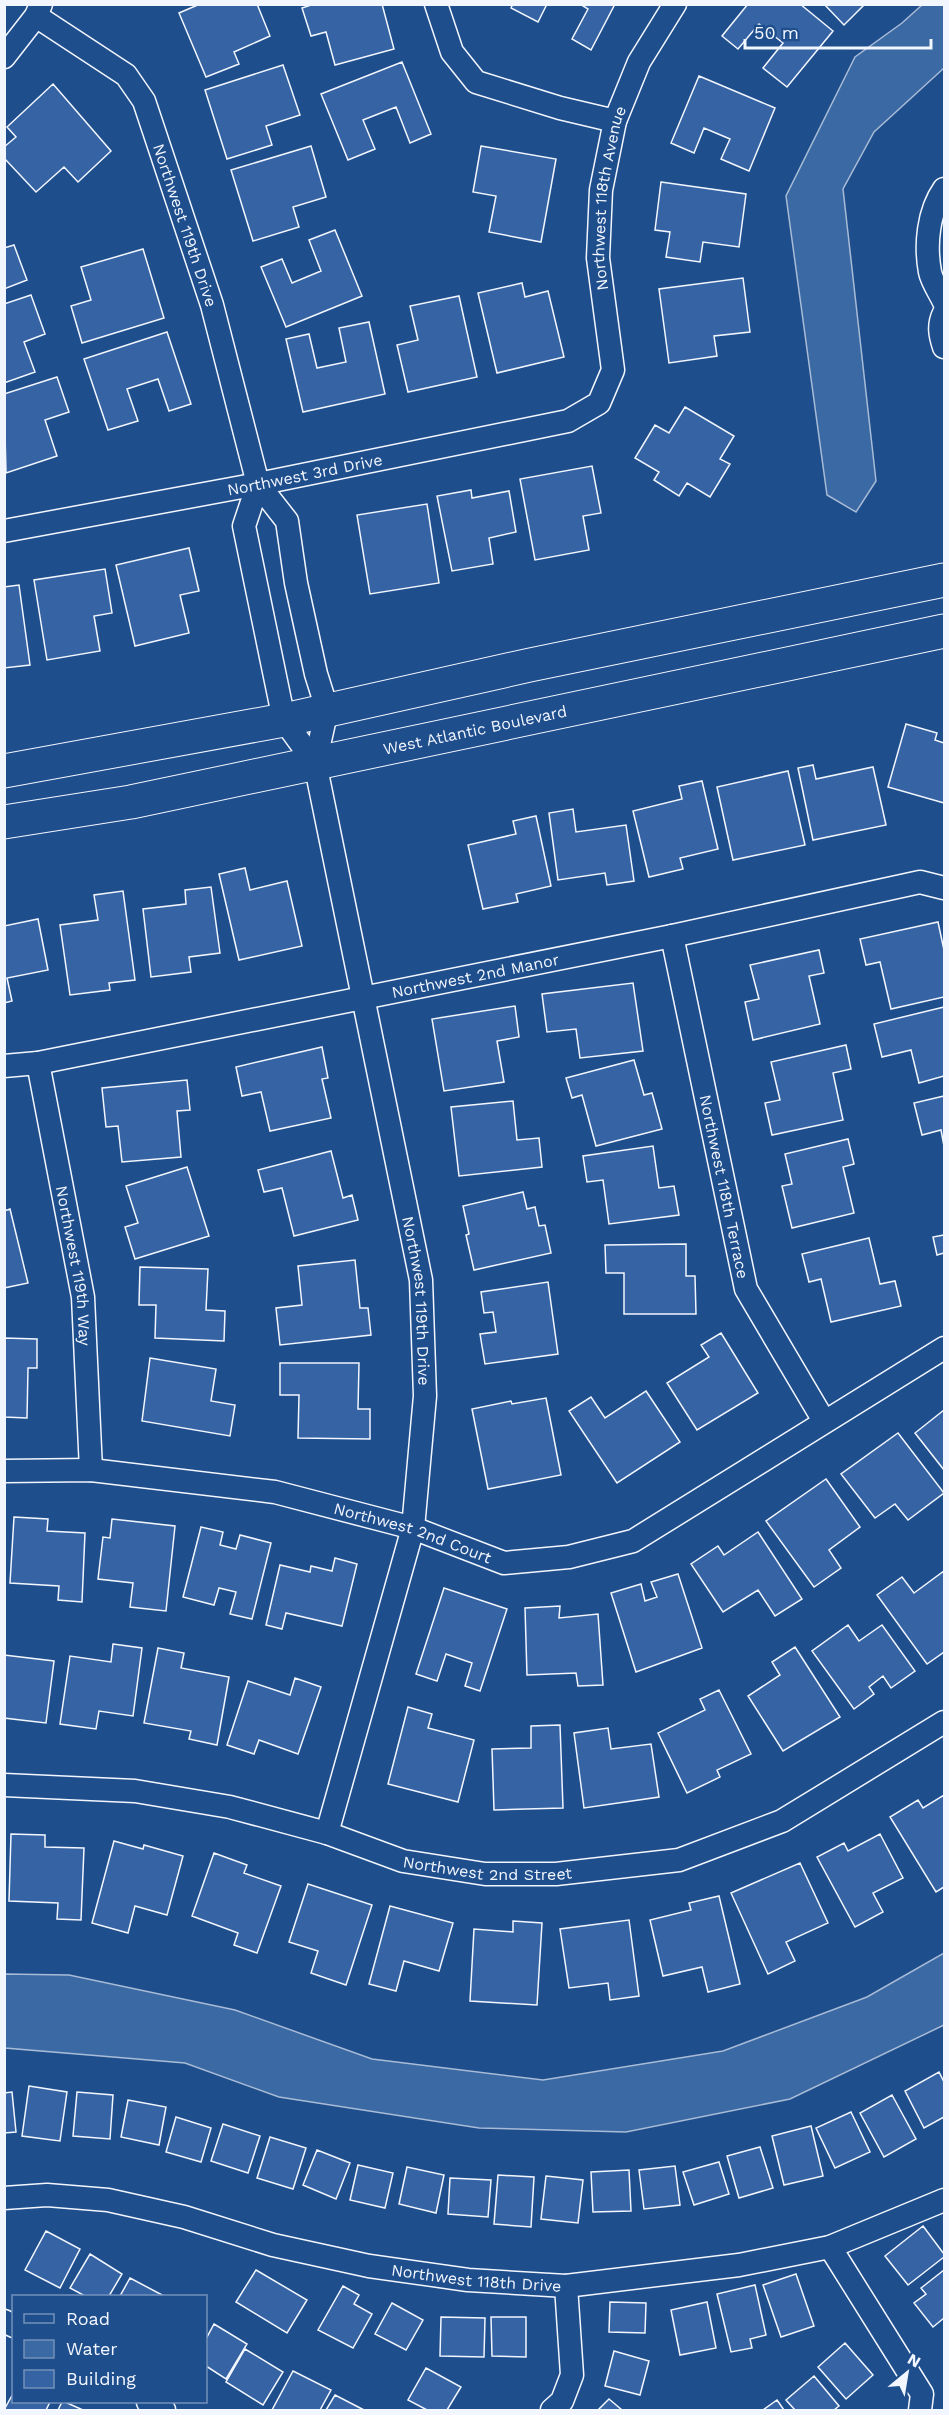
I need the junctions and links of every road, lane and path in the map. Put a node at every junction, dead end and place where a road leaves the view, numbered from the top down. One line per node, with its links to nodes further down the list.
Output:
1 (436, 4): 5 (street)
2 (675, 4): 5 (street, Northwest 118th Avenue)
3 (39, 10): 4 (street); 11 (street, Northwest 119th Drive)
4 (4, 57)
5 (615, 121): 10 (street, Northwest 118th Avenue)
6 (945, 189): 7 (street)
7 (945, 302)
8 (945, 314): 9 (street)
9 (945, 347)
10 (599, 403): 11 (street, Northwest 3rd Drive)
11 (258, 484): 12 (street, Northwest 3rd Drive); 15 (street, Northwest 119th Drive); 16 (street, Northwest 119th Drive)
12 (4, 531)
13 (945, 580): 15 (main road)
14 (945, 631): 17 (main road, West Atlantic Boulevard)
15 (327, 709): 16 (main road); 17 (street, Northwest 119th Drive)
16 (284, 720): 17 (street, Northwest 119th Drive); 18 (main road)
17 (315, 763): 19 (main road, West Atlantic Boulevard); 22 (street, Northwest 119th Drive)
18 (4, 771)
19 (4, 822)
20 (945, 888): 21 (street, Northwest 2nd Manor)
21 (672, 936): 22 (street, Northwest 2nd Manor); 26 (street, Northwest 118th Terrace)
22 (364, 997): 23 (street, Northwest 2nd Manor); 29 (street, Northwest 119th Drive)
23 (38, 1063): 24 (street, Northwest 2nd Manor); 27 (street, Northwest 119th Way)
24 (4, 1066)
25 (945, 1348): 26 (street, Northwest 2nd Court)
26 (824, 1421): 29 (street, Northwest 2nd Court)
27 (90, 1470): 28 (street, Northwest 2nd Court); 29 (street, Northwest 2nd Court)
28 (4, 1471)
29 (413, 1528): 32 (street, Northwest 119th Drive)
30 (945, 1722): 32 (street, Northwest 2nd Street)
31 (4, 1785): 32 (street, Northwest 2nd Street)
32 (327, 1833)
33 (4, 2198): 36 (street, Northwest 118th Drive)
34 (945, 2200): 35 (street, Northwest 118th Drive)
35 (830, 2247): 36 (street, Northwest 118th Drive); 40 (street)
36 (566, 2286): 39 (street)
37 (150, 2403): 38 (street)
38 (164, 2410)
39 (552, 2410)
40 (920, 2410)

